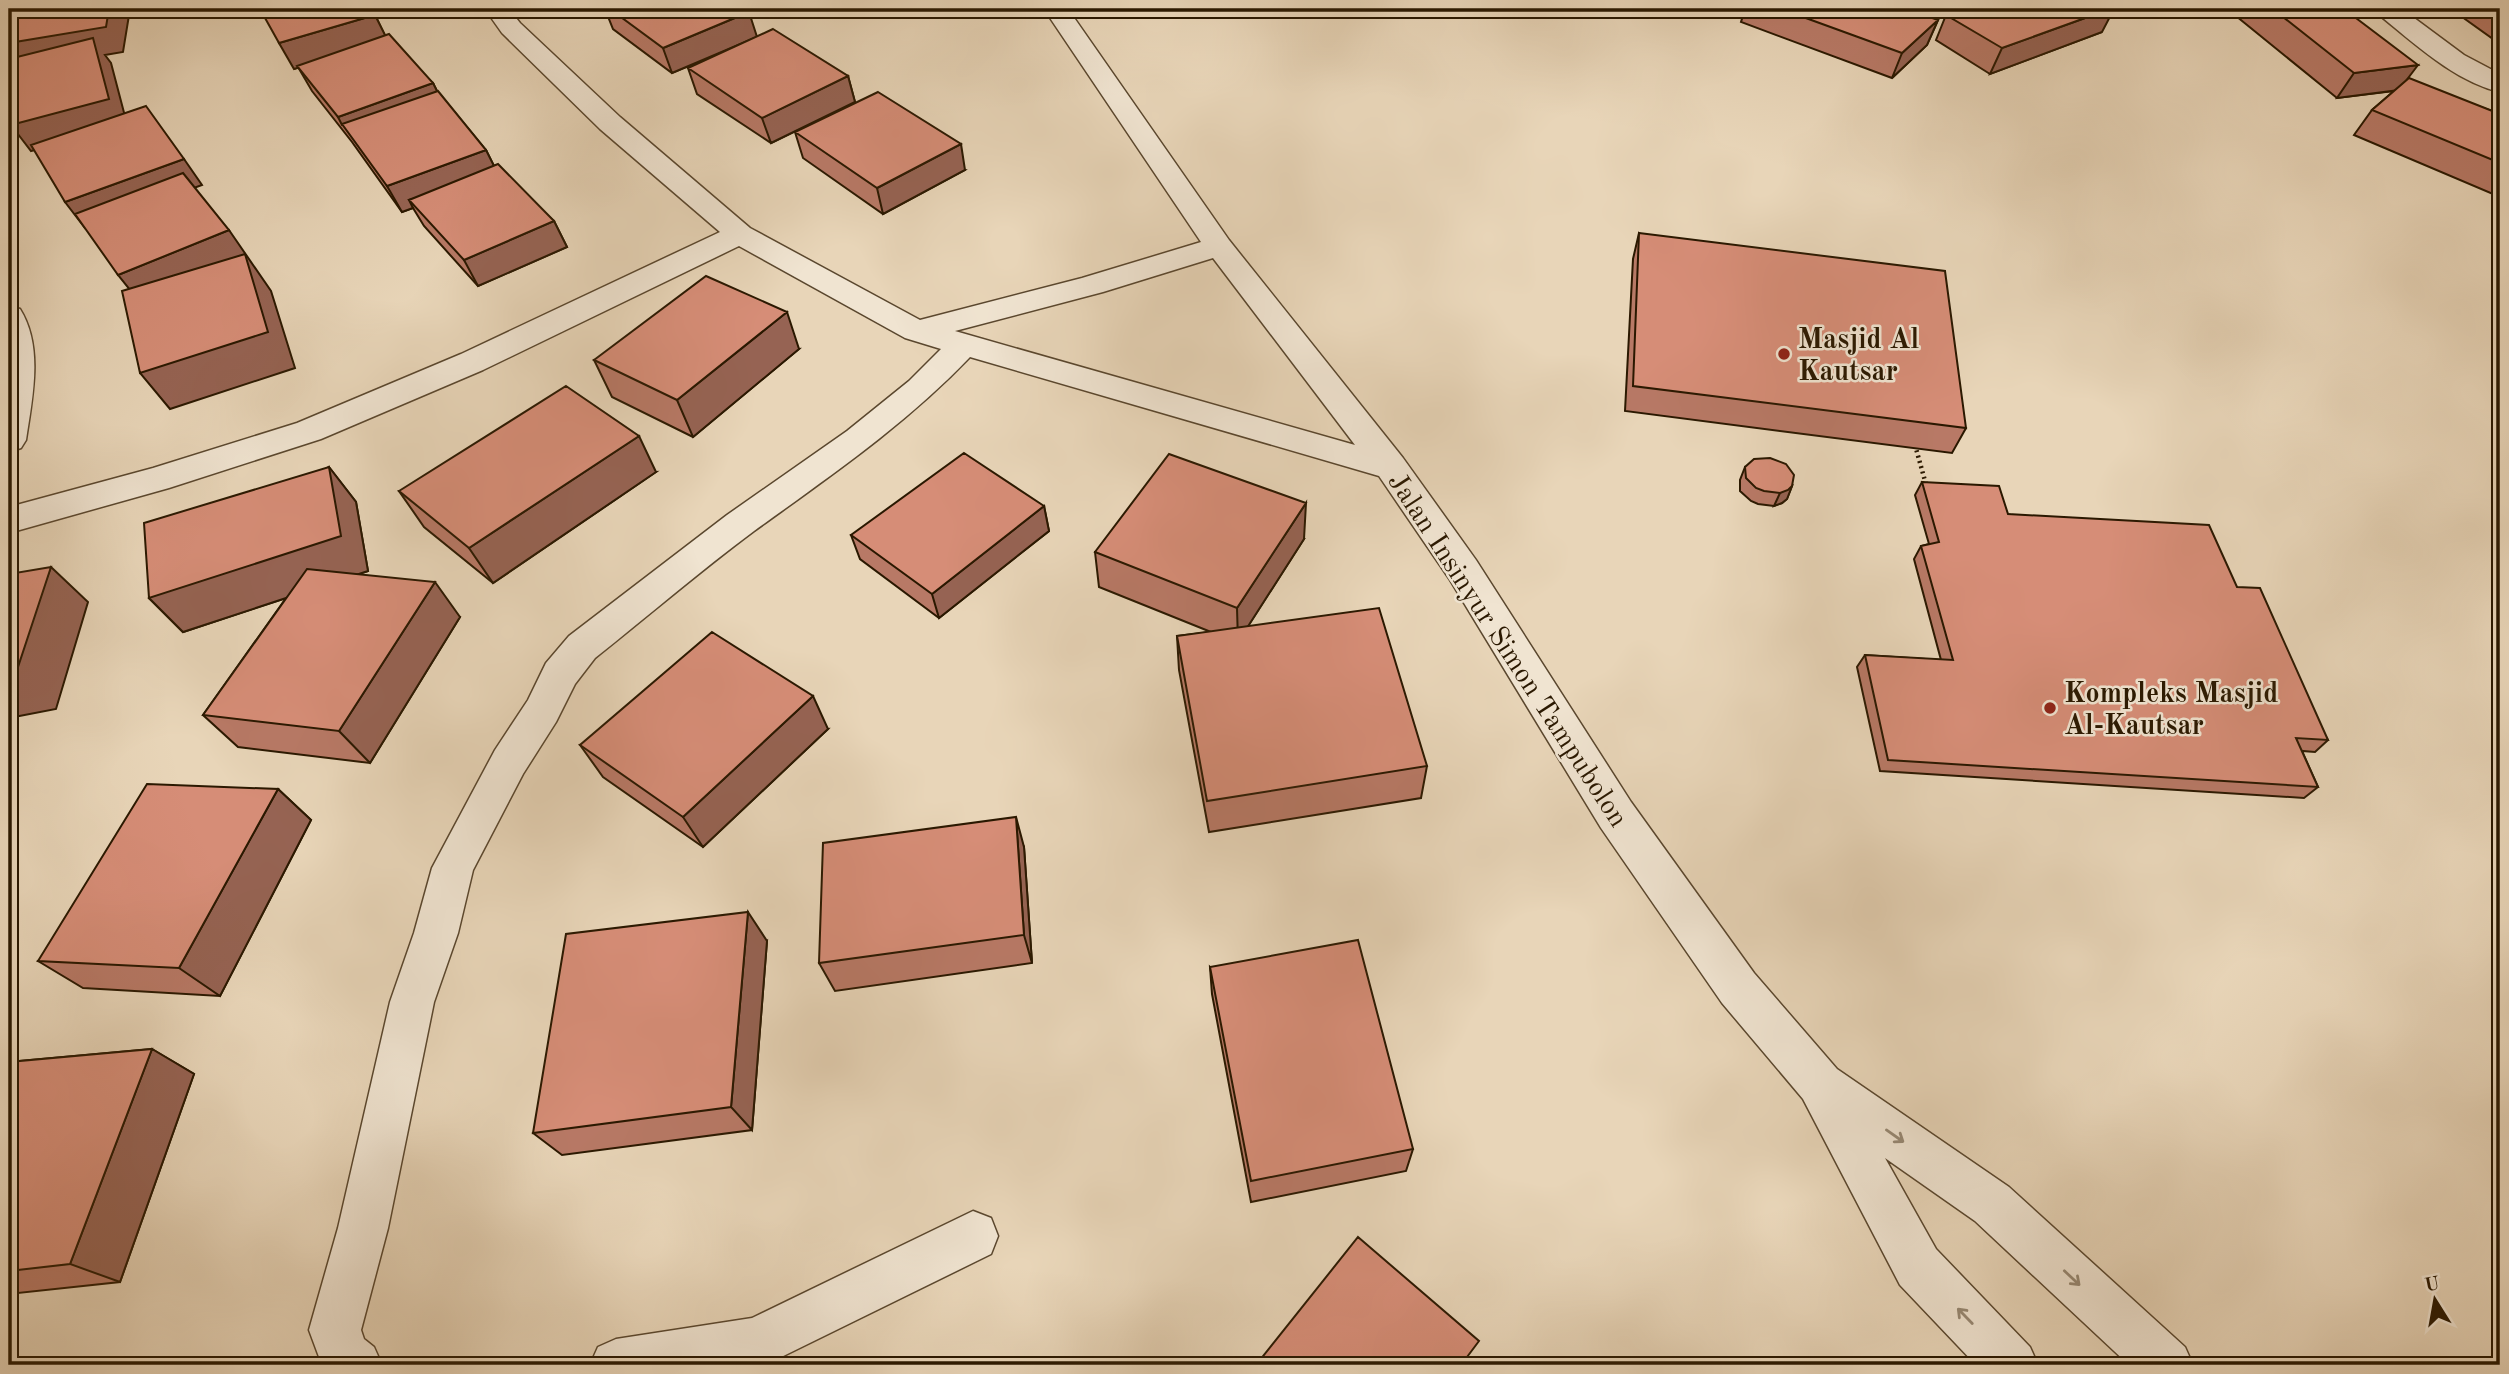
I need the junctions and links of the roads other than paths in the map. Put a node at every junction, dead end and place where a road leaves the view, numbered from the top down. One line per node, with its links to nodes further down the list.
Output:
1 (497, 9): 5 (street)
2 (1056, 9): 6 (street, Jalan Insinyur Simon Tampubolon)
3 (2387, 9): 4 (street)
4 (2500, 84)
5 (740, 234): 8 (street); 12 (street)
6 (1219, 246): 8 (street); 11 (street, Jalan Insinyur Simon Tampubolon)
7 (9, 316): 10 (street)
8 (916, 331): 9 (street)
9 (963, 345): 11 (street); 15 (street)
10 (9, 440)
11 (1391, 467): 13 (street, Jalan Insinyur Simon Tampubolon)
12 (9, 520)
13 (1819, 1083): 17 (street, one-way to 13); 18 (street, one-way to 18)
14 (973, 1236): 16 (street)
15 (356, 1365)
16 (616, 1365)
17 (2012, 1365)
18 (2167, 1365)

